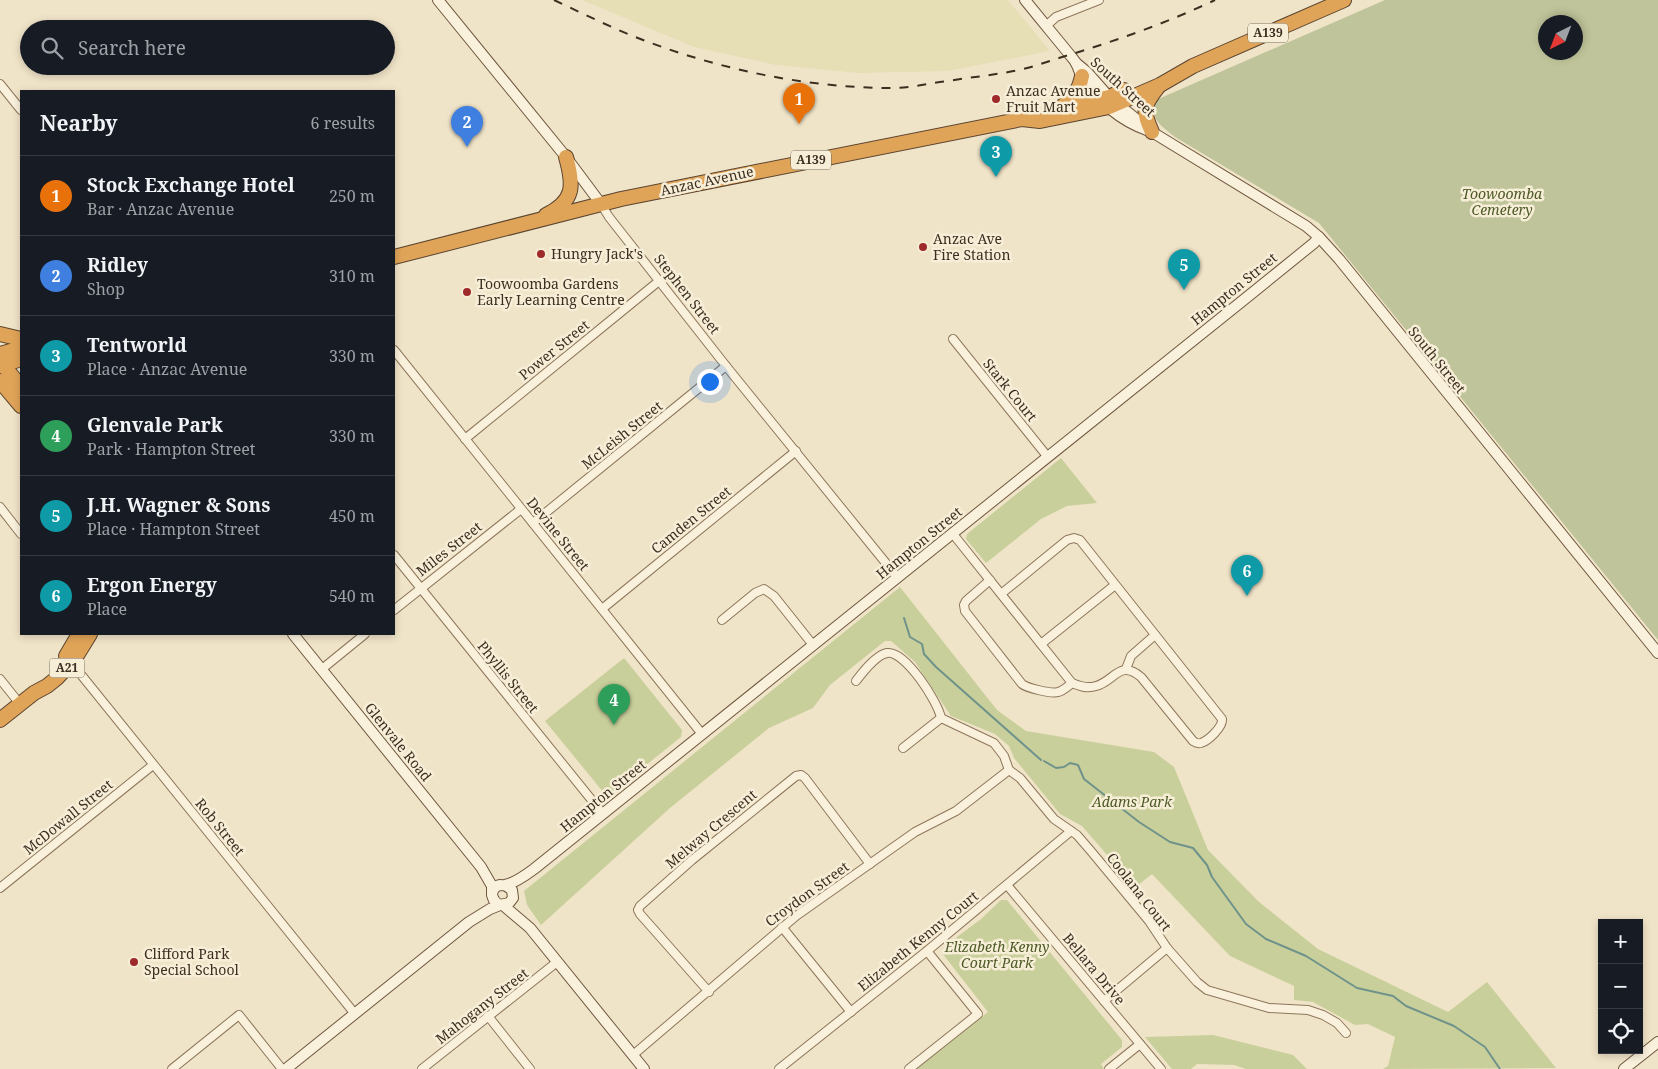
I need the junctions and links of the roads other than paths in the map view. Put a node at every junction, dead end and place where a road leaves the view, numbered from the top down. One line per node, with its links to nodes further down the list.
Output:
1 (438, 0): 16 (street, Stephen Street)
2 (1025, 0): 5 (street, South Street)
3 (1099, 0): 5 (street)
4 (1344, 0): 7 (highway, Anzac Avenue / A139)
5 (1046, 26): 6 (street, South Street)
6 (1076, 63): 8 (street, South Street); 11 (street, South Street)
7 (1193, 66): 10 (highway, Anzac Avenue / A139); 11 (highway, Anzac Avenue / A139)
8 (1082, 76): 11 (street, South Street); 12 (highway)
9 (0, 84): 13 (street)
10 (1160, 85): 11 (highway, Anzac Avenue / A139); 15 (highway)
11 (1109, 102): 12 (highway, Anzac Avenue / A139); 14 (highway, Anzac Avenue / A139); 15 (street, South Street)
12 (1059, 108): 14 (highway, Anzac Avenue / A139)
13 (20, 109)
14 (1022, 119): 17 (highway, Anzac Avenue / A139)
15 (1152, 132): 19 (street, South Street)
16 (566, 157): 17 (street, Stephen Street); 18 (highway)
17 (601, 204): 18 (highway, Anzac Avenue / A139); 21 (street, Stephen Street)
18 (534, 221): 20 (highway, Anzac Avenue / A139)
19 (1319, 237): 35 (street, Hampton Street); 57 (street, South Street)
20 (395, 257)
21 (660, 281): 29 (street, Stephen Street); 33 (street, Power Street)
22 (0, 334): 23 (highway)
23 (20, 339)
24 (953, 339): 35 (street, Stark Court)
25 (20, 349): 28 (highway)
26 (395, 351): 33 (street, Devine Street)
27 (20, 359): 28 (highway)
28 (1, 362): 31 (highway)
29 (726, 366): 34 (street, Stephen Street); 38 (street, McLeish Street)
30 (0, 381): 32 (highway)
31 (20, 381)
32 (20, 405)
33 (464, 439): 37 (street, Devine Street)
34 (796, 451): 42 (street, Stephen Street); 48 (street, Camden Street)
35 (1047, 456): 40 (street, Hampton Street)
36 (0, 507): 39 (street)
37 (521, 509): 38 (street, Devine Street); 45 (street, Miles Street)
38 (533, 523): 48 (street, Devine Street)
39 (20, 533)
40 (953, 534): 42 (street, Hampton Street); 43 (street)
41 (395, 556): 45 (street, Phyllis Street)
42 (898, 578): 56 (street, Hampton Street)
43 (990, 580): 46 (street); 63 (street)
44 (1115, 585): 46 (street); 54 (street); 55 (street)
45 (420, 588): 47 (street, Miles Street); 71 (street, Phyllis Street)
46 (1001, 594): 55 (street)
47 (395, 609)
48 (602, 609): 67 (street, Devine Street)
49 (722, 620): 56 (street)
50 (79, 635): 58 (highway, A21)
51 (89, 635): 58 (highway, A21)
52 (294, 635): 59 (street, Glenvale Road)
53 (364, 635): 59 (street)
54 (1155, 635): 60 (street); 60 (street)
55 (1041, 644): 63 (street)
56 (812, 645): 67 (street, Hampton Street)
57 (1658, 654)
58 (69, 659): 64 (highway, A21); 69 (street, Rob Street)
59 (322, 669): 74 (street, Glenvale Road)
60 (1126, 669): 63 (street)
61 (0, 679): 64 (street)
62 (856, 681): 65 (street)
63 (1072, 683)
64 (20, 704): 66 (highway, A21)
65 (941, 718): 68 (street); 70 (street, Coolana Court)
66 (0, 720)
67 (702, 734): 71 (street, Hampton Street)
68 (903, 748)
69 (153, 764): 78 (street, McDowall Street); 91 (street, Rob Street)
70 (1009, 770): 72 (street, Coolana Court); 73 (street, Croydon Street)
71 (603, 814): 75 (street, Hampton Street)
72 (1071, 831): 77 (street, Elizabeth Kenny Court); 85 (street, Coolana Court)
73 (870, 864): 83 (street, Croydon Street); 88 (street, Melway Crescent)
74 (480, 868): 76 (street, Glenvale Road); 79 (street, Glenvale Road)
75 (534, 869): 76 (street, Hampton Street); 80 (street, Hampton Street)
76 (504, 885): 79 (street); 80 (street)
77 (1007, 885): 86 (street, Elizabeth Kenny Court); 89 (street, Bellara Drive)
78 (0, 888)
79 (492, 895): 81 (street); 82 (street)
80 (513, 897): 81 (street); 84 (street)
81 (502, 906): 82 (street); 84 (street)
82 (469, 922): 91 (street)
83 (782, 927): 88 (street, Croydon Street); 90 (street)
84 (530, 928): 87 (street)
85 (1167, 948): 89 (street); 93 (street, Coolana Court)
86 (928, 951): 90 (street, Elizabeth Kenny Court); 104 (street)
87 (557, 962): 92 (street, Mahogany Street); 96 (street)
88 (709, 992): 96 (street, Croydon Street)
89 (1104, 1001): 95 (street, Bellara Drive)
90 (850, 1012): 103 (street, Elizabeth Kenny Court)
91 (355, 1014): 99 (street)
92 (488, 1016): 100 (street, Mahogany Street); 101 (street)
93 (1346, 1033)
94 (1658, 1042): 107 (street)
95 (1140, 1044): 105 (street); 106 (street, Bellara Drive)
96 (633, 1055): 102 (street)
97 (172, 1069): 98 (street)
98 (282, 1069)
99 (286, 1069)
100 (422, 1069)
101 (530, 1069)
102 (644, 1069)
103 (779, 1069)
104 (910, 1069)
105 (1109, 1069)
106 (1161, 1069)
107 (1624, 1069)

